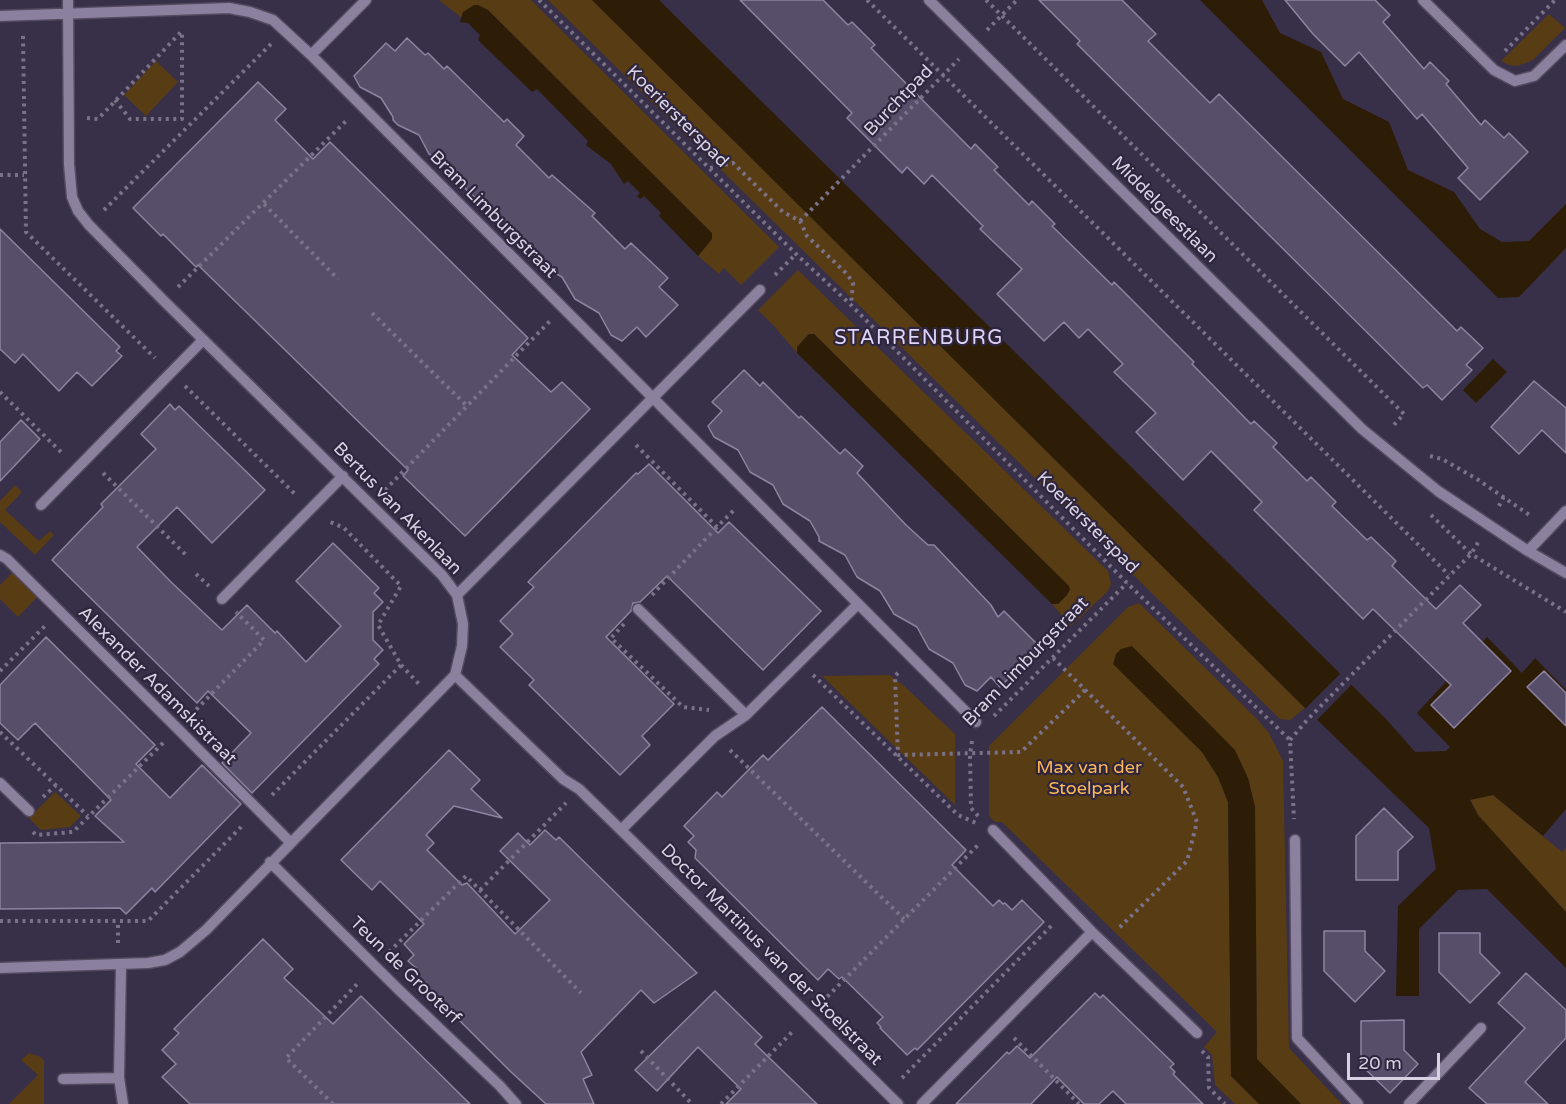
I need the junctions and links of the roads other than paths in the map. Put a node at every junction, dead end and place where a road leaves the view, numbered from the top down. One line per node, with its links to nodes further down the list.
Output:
1 (68, 0): 5 (street, Bertus van Akenlaan)
2 (366, 0): 8 (street)
3 (929, 0): 15 (street, Middelgeestlaan)
4 (1423, 0): 7 (street)
5 (68, 14): 6 (street, Bram Limburgstraat); 8 (street, Bram Limburgstraat); 10 (street, Bertus van Akenlaan)
6 (0, 16)
7 (1566, 45)
8 (311, 55): 11 (street, Bram Limburgstraat)
9 (760, 290): 11 (street)
10 (203, 340): 12 (street, Bertus van Akenlaan); 13 (street)
11 (652, 398): 18 (street); 20 (street, Bram Limburgstraat)
12 (343, 476): 18 (street, Bertus van Akenlaan); 19 (street)
13 (41, 505)
14 (1566, 511): 15 (street)
15 (1528, 551): 17 (street, Middelgeestlaan)
16 (0, 555): 30 (street, Alexander Adamskistraat)
17 (1566, 573)
18 (457, 595): 22 (street, Bertus van Akenlaan)
19 (222, 598)
20 (858, 604): 23 (street); 24 (street, Bram Limburgstraat)
21 (638, 609): 23 (street)
22 (455, 675): 27 (street, Doctor Martinus van der Stoelstraat); 30 (street)
23 (746, 715): 27 (street)
24 (976, 722)
25 (0, 783): 26 (street)
26 (29, 811)
27 (621, 830): 41 (street, Doctor Martinus van der Stoelstraat)
28 (993, 830): 32 (street)
29 (1295, 840): 43 (street)
30 (290, 842): 31 (street)
31 (270, 862): 33 (street); 40 (street, Teun de Grooterf)
32 (1092, 932): 36 (street); 42 (street)
33 (121, 965): 34 (street); 37 (street)
34 (0, 968)
35 (1481, 1028): 44 (street)
36 (1197, 1033)
37 (119, 1078): 38 (street); 39 (street)
38 (63, 1079)
39 (123, 1104)
40 (516, 1104)
41 (898, 1104)
42 (922, 1104)
43 (1358, 1104)
44 (1409, 1104)

